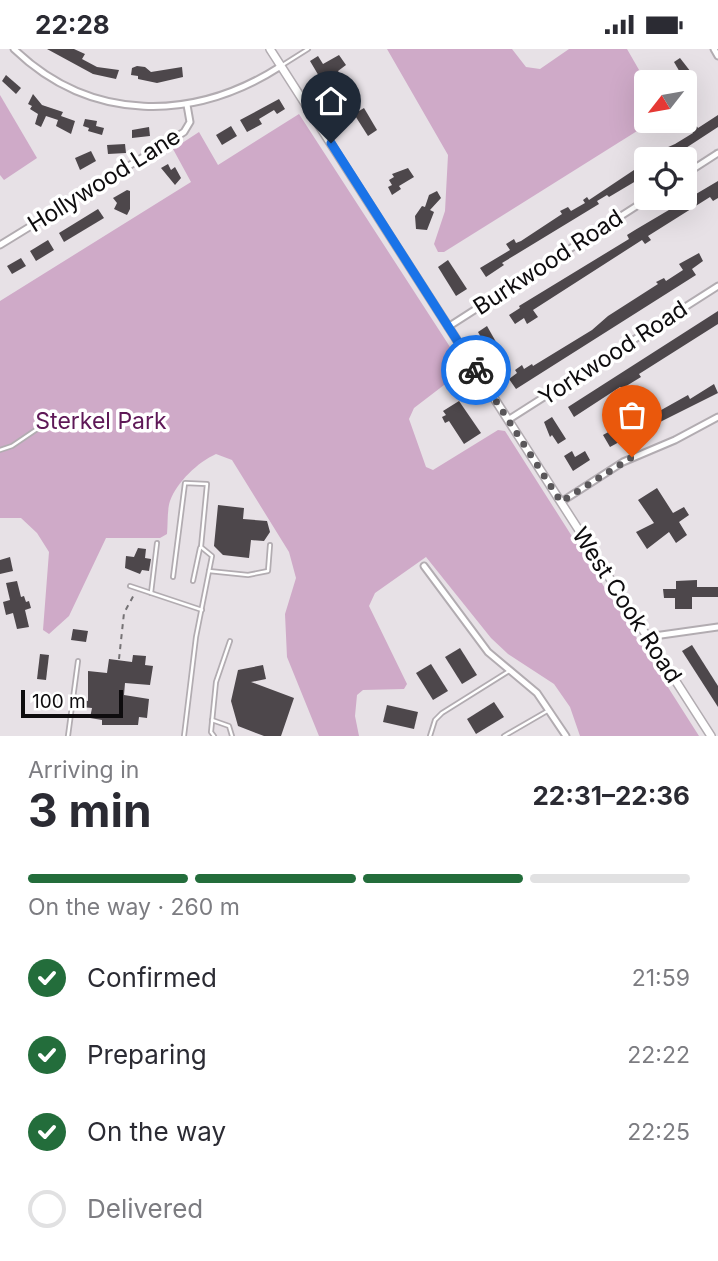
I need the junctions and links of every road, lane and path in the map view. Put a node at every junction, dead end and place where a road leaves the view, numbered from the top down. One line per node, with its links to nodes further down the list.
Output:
1 (14, 49): 7 (street)
2 (270, 49): 6 (main road, West Cook Road)
3 (308, 49): 6 (lane)
4 (714, 49): 5 (street)
5 (718, 56)
6 (281, 66): 7 (street); 13 (main road, West Cook Road)
7 (187, 105): 11 (street, Hollywood Lane)
8 (718, 153): 9 (street)
9 (697, 167)
10 (634, 208): 13 (street, Burkwood Road)
11 (0, 245)
12 (718, 286): 15 (street, Yorkwood Road)
13 (448, 327): 15 (main road, West Cook Road)
14 (718, 417): 18 (street)
15 (508, 420): 18 (main road, West Cook Road)
16 (43, 425): 17 (lane)
17 (0, 450)
18 (561, 502): 31 (main road, West Cook Road)
19 (157, 543): 28 (lane)
20 (271, 545): 23 (lane)
21 (201, 547): 23 (lane); 24 (lane); 25 (lane)
22 (424, 566): 35 (street)
23 (209, 571): 29 (lane)
24 (173, 577)
25 (193, 581)
26 (130, 586): 27 (lane)
27 (136, 588): 28 (lane); 33 (path)
28 (151, 593): 29 (lane)
29 (202, 610): 39 (lane)
30 (718, 627): 31 (street)
31 (648, 637): 45 (main road, West Cook Road)
32 (230, 641): 37 (lane)
33 (119, 659)
34 (78, 661): 38 (lane)
35 (509, 671): 36 (street); 42 (lane)
36 (549, 710): 43 (lane); 44 (street)
37 (212, 720): 40 (lane); 41 (lane)
38 (68, 736)
39 (184, 736)
40 (214, 736)
41 (232, 736)
42 (430, 736)
43 (504, 736)
44 (566, 736)
45 (711, 736)

